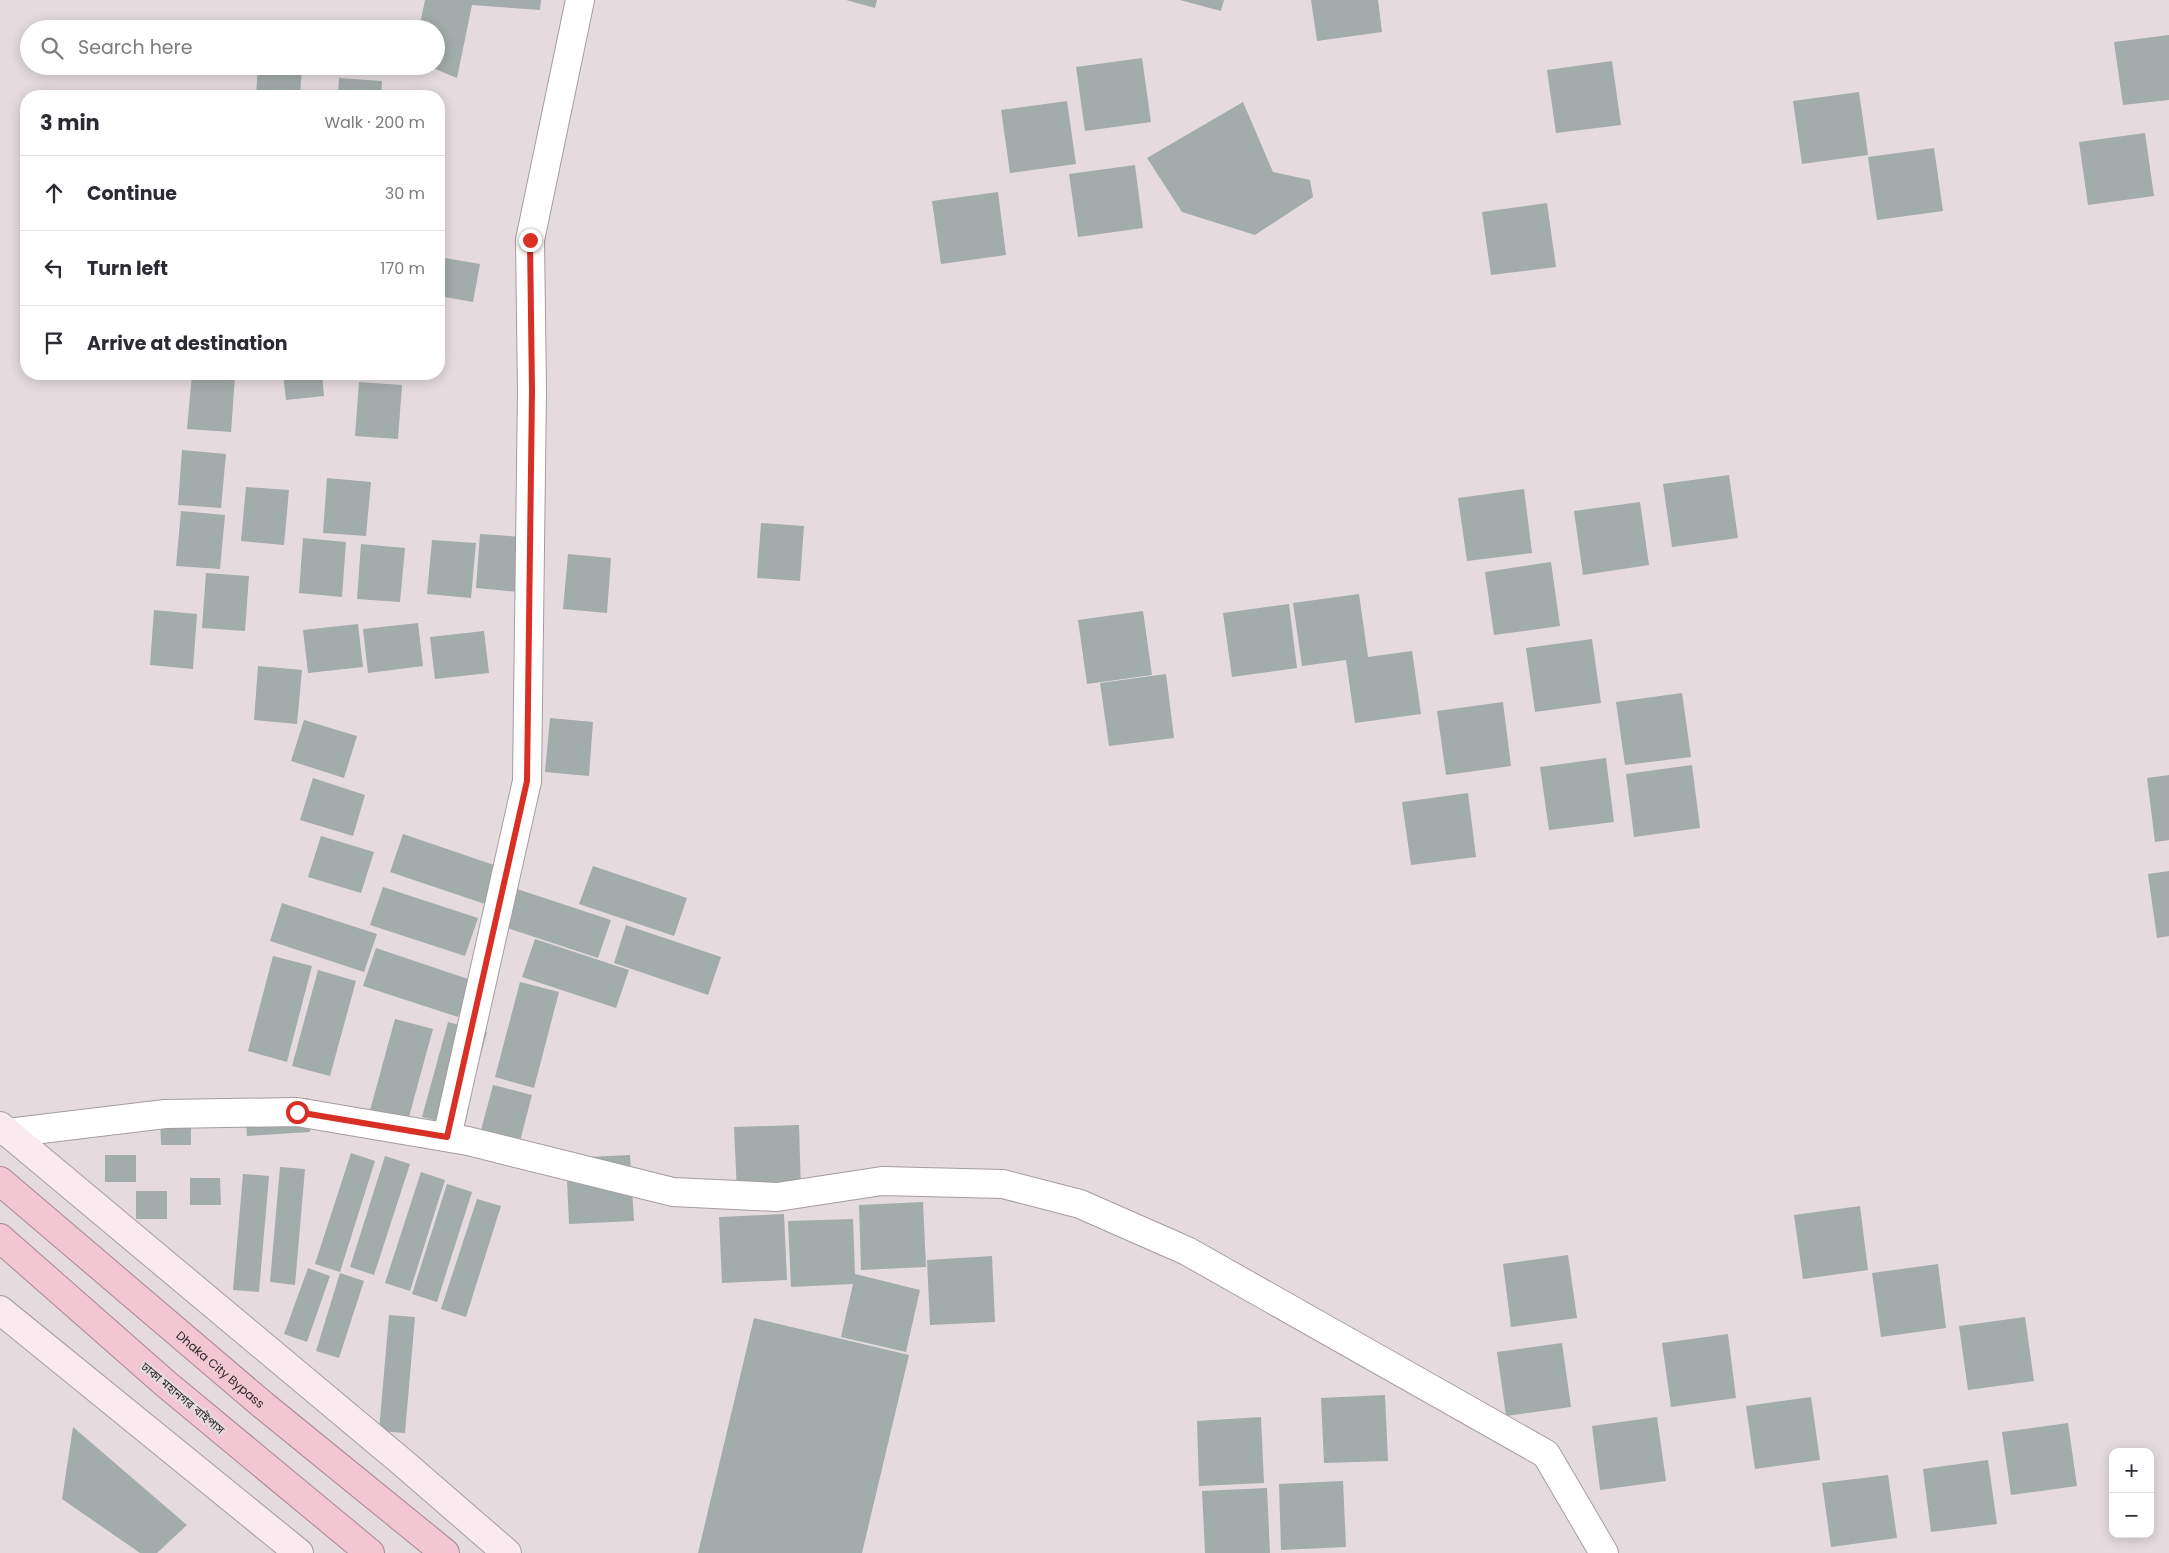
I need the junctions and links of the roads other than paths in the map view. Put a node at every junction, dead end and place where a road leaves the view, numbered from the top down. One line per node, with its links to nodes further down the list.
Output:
1 (580, 0): 3 (street)
2 (4, 1129): 3 (street); 10 (main road)
3 (447, 1137): 11 (street)
4 (0, 1181): 9 (highway, Dhaka City Bypass)
5 (0, 1238): 8 (highway, ঢাকা মহানগর বাইপাস)
6 (0, 1310): 7 (main road)
7 (299, 1553)
8 (370, 1553)
9 (445, 1553)
10 (507, 1553)
11 (1604, 1553)

